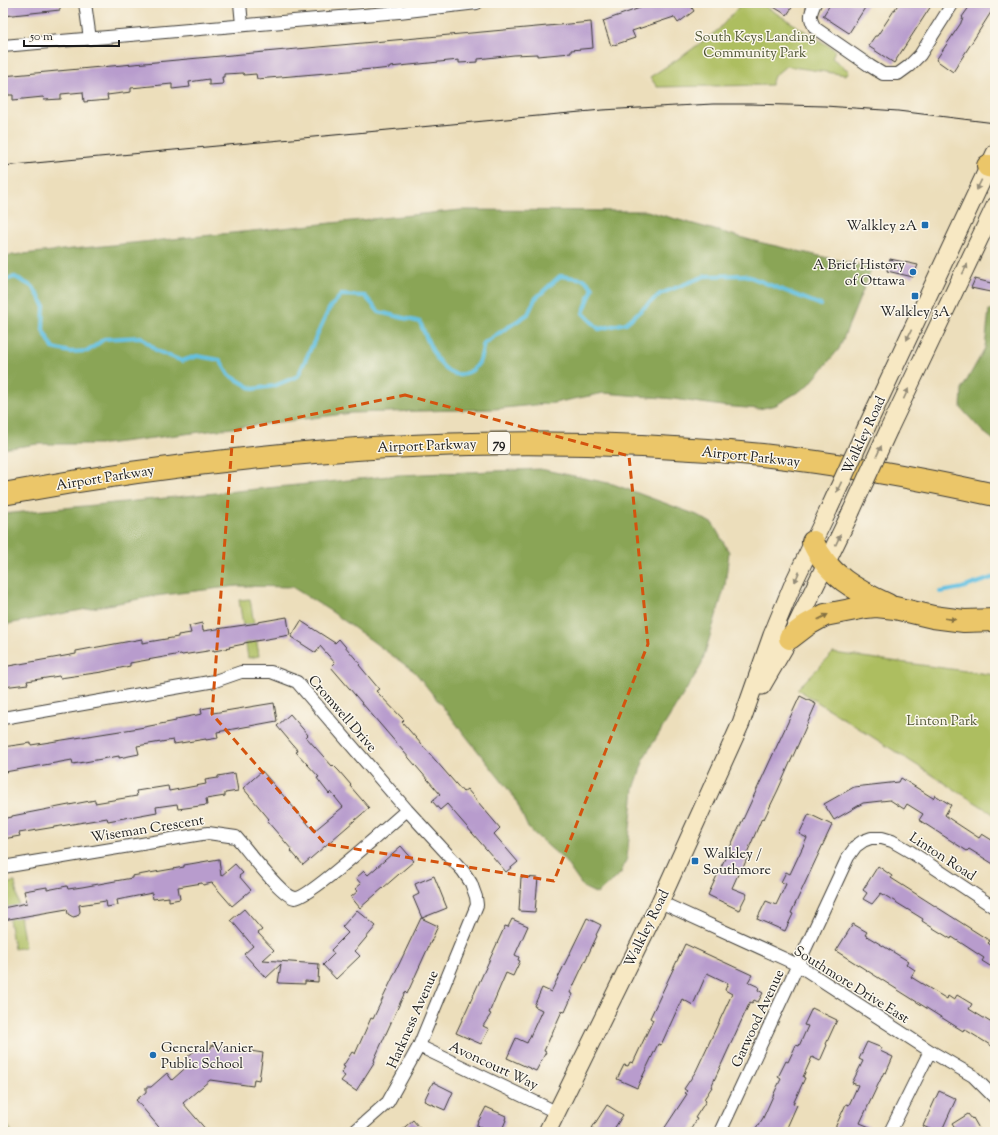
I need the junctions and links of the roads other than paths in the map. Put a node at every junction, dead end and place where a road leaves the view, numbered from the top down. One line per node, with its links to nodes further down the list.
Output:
1 (85, 3): 8 (street)
2 (240, 3): 7 (street)
3 (477, 3): 6 (street)
4 (815, 3): 5 (street)
5 (953, 3)
6 (398, 8): 7 (street)
7 (242, 25): 8 (street)
8 (90, 39): 9 (street)
9 (3, 46)
10 (993, 162): 12 (main road, Walkley Road, one-way to 12, bridge)
11 (994, 207): 16 (main road, Walkley Road, one-way to 11, bridge)
12 (848, 468): 13 (highway, Airport Parkway / 79); 14 (highway, Airport Parkway / 79); 15 (main road, Walkley Road, one-way to 15, bridge)
13 (3, 494)
14 (995, 495)
15 (813, 542): 16 (highway); 21 (main road, Walkley Road, one-way to 21)
16 (826, 565): 17 (highway); 19 (main road, Walkley Road)
17 (895, 608): 18 (highway, one-way to 18); 19 (highway, one-way to 17)
18 (995, 620)
19 (790, 638): 21 (main road, Walkley Road)
20 (3, 718): 22 (street, Cromwell Drive)
21 (741, 722): 25 (main road, Walkley Road)
22 (407, 810): 24 (street, Wiseman Crescent); 26 (street, Cromwell Drive)
23 (871, 838): 27 (street, Linton Road); 28 (street, Garwood Avenue)
24 (3, 866)
25 (660, 902): 28 (street, Southmore Drive East); 32 (main road, Walkley Road)
26 (477, 905): 29 (street, Harkness Avenue)
27 (995, 908)
28 (798, 965): 30 (street, Southmore Drive East); 35 (street, Garwood Avenue)
29 (419, 1046): 32 (street, Avoncourt Way); 33 (street, Harkness Avenue)
30 (930, 1050): 31 (street, Southmore Drive East); 36 (street)
31 (995, 1098)
32 (556, 1112): 34 (main road, Walkley Road)
33 (354, 1132)
34 (547, 1132)
35 (720, 1132)
36 (890, 1132)

